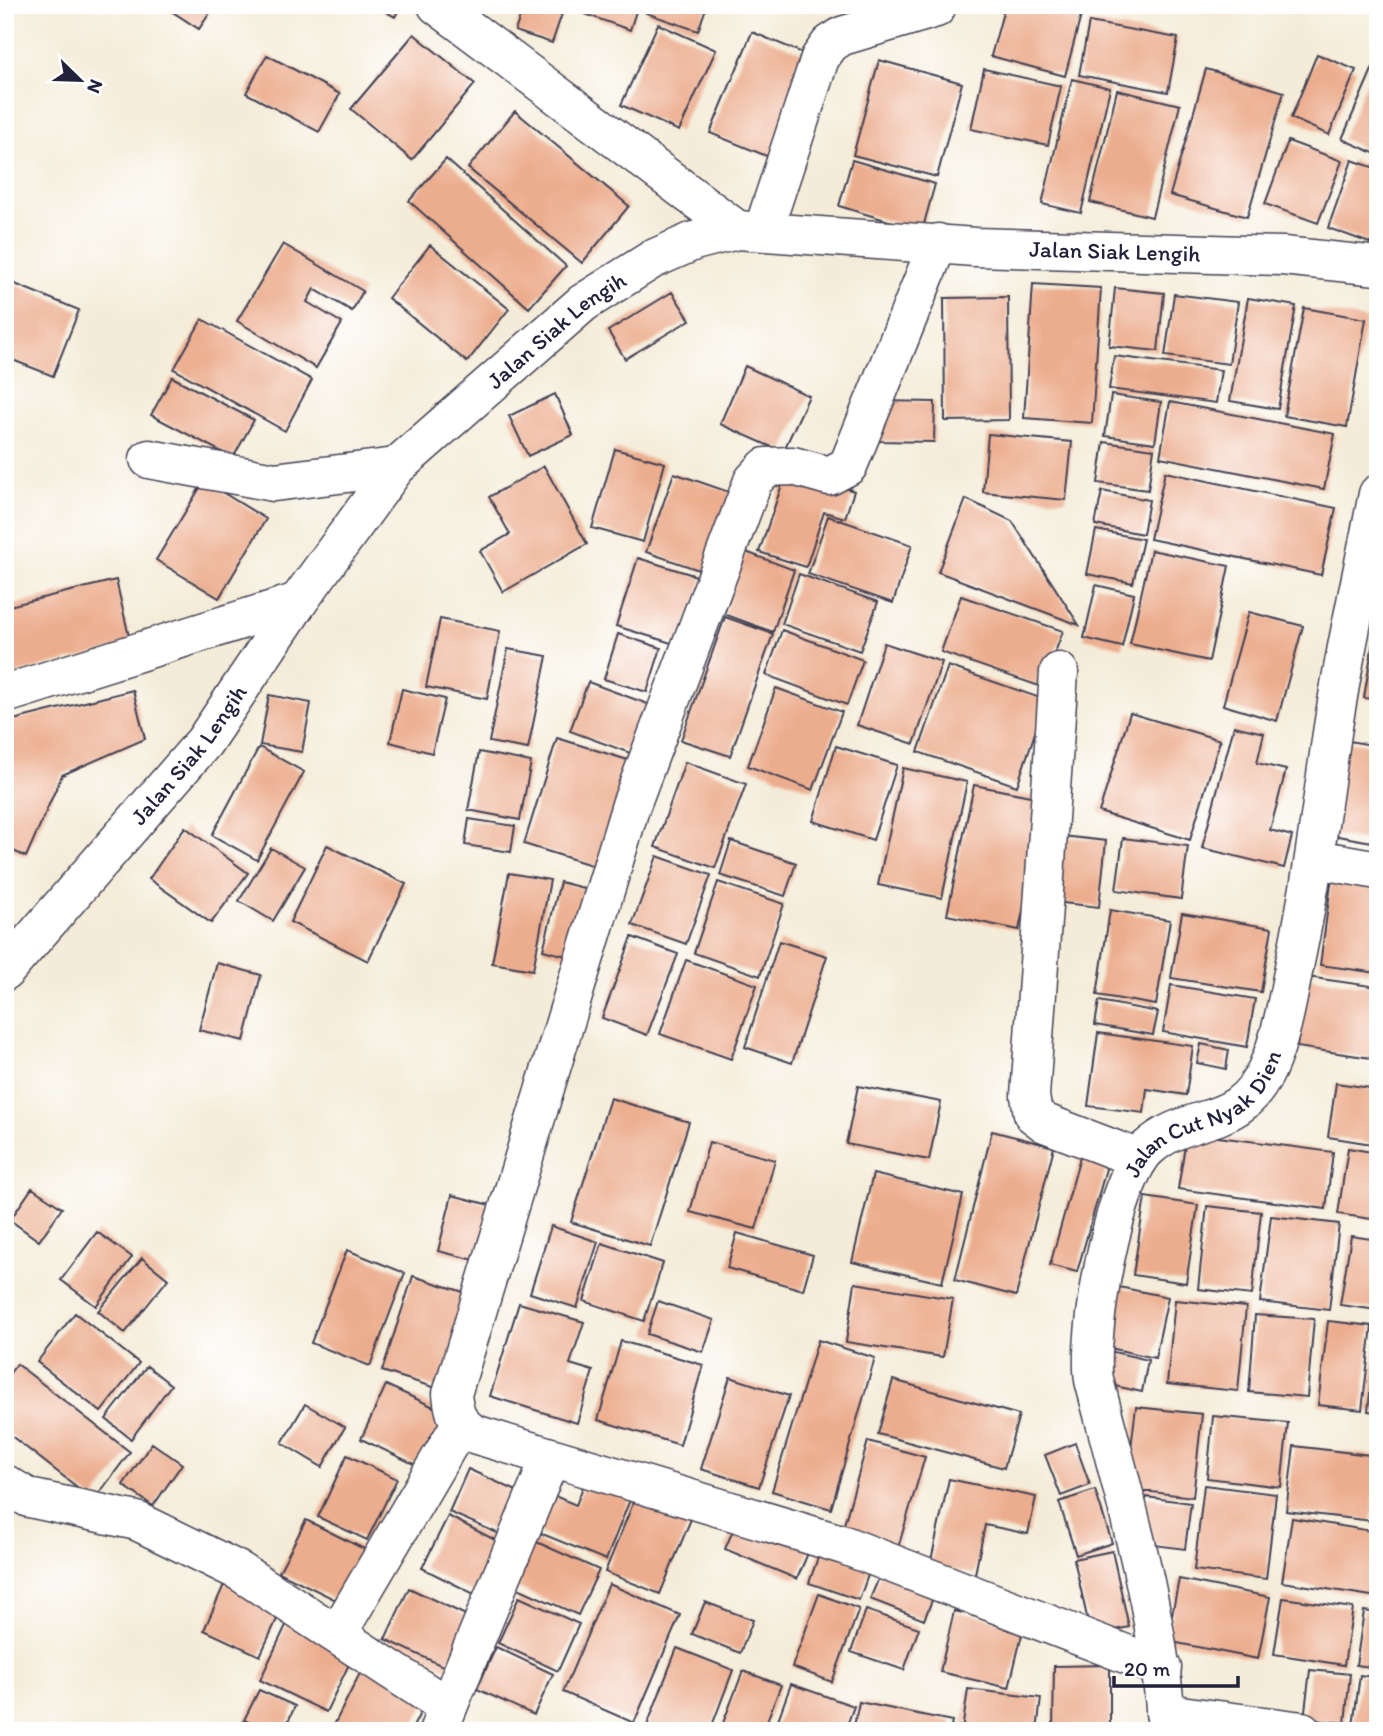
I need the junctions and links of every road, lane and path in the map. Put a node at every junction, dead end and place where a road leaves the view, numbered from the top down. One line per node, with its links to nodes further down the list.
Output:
1 (437, 5): 3 (street)
2 (936, 8): 3 (street)
3 (750, 231): 4 (street, Jalan Siak Lengih); 7 (street, Jalan Siak Lengih)
4 (938, 243): 5 (street, Jalan Siak Lengih); 16 (street)
5 (1378, 265)
6 (149, 459): 7 (street)
7 (397, 467): 9 (street, Jalan Siak Lengih)
8 (1378, 494): 12 (street, Jalan Cut Nyak Dien)
9 (298, 602): 11 (street); 14 (street, Jalan Siak Lengih)
10 (1059, 672): 15 (street)
11 (5, 694)
12 (1316, 859): 13 (street); 15 (street, Jalan Cut Nyak Dien)
13 (1378, 870)
14 (5, 971)
15 (1139, 1159): 20 (street, Jalan Cut Nyak Dien)
16 (460, 1425): 17 (street); 19 (street)
17 (550, 1459): 20 (street); 21 (street)
18 (5, 1484): 19 (street)
19 (338, 1633): 21 (street)
20 (1162, 1668): 22 (street, Jalan Cut Nyak Dien)
21 (443, 1719)
22 (1166, 1722): 23 (street)
23 (1302, 1731)

